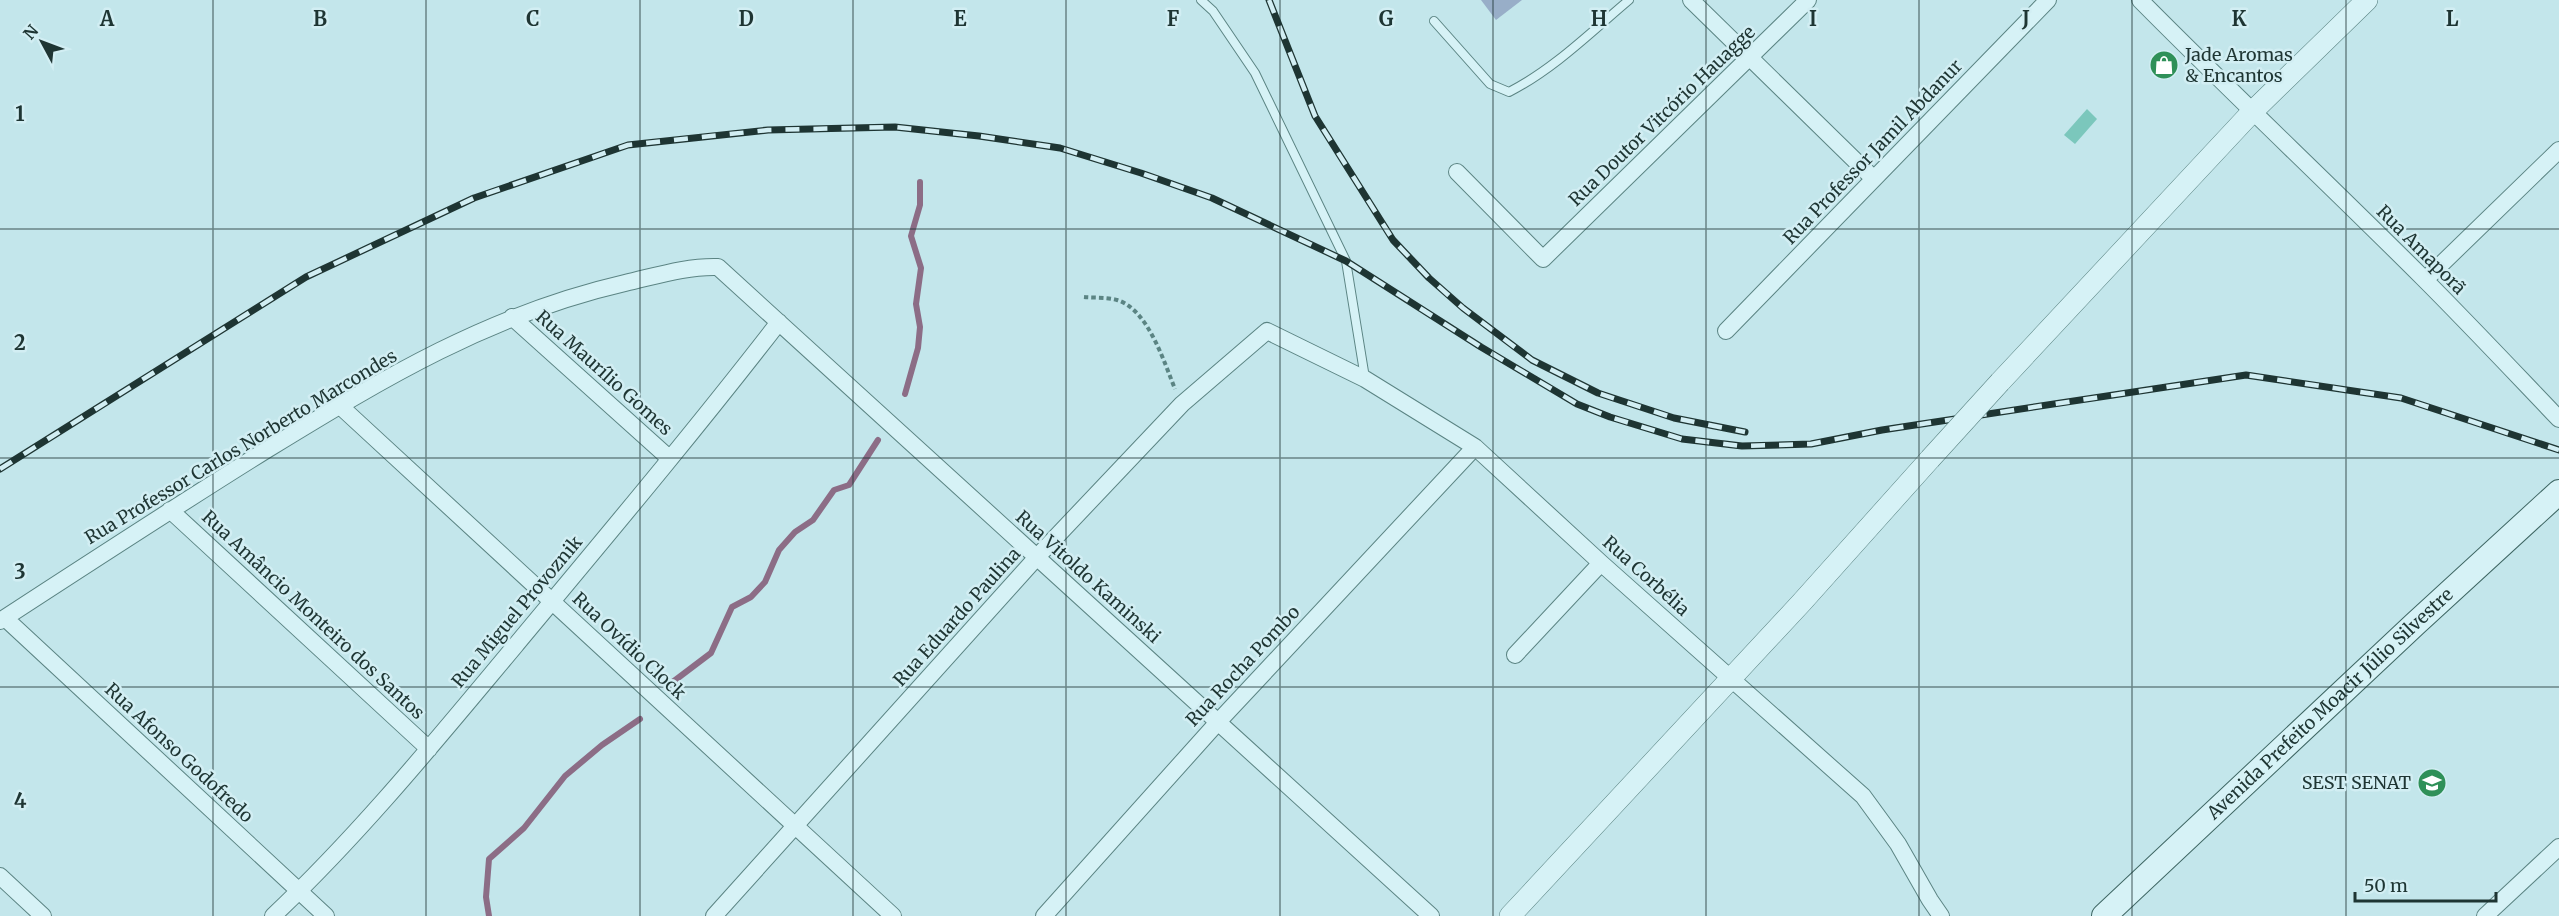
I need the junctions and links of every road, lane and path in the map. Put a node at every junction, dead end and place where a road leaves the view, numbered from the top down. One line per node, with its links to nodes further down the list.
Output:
1 (1201, 0): 21 (lane)
2 (1629, 0): 8 (lane)
3 (1691, 0): 9 (street)
4 (1808, 0): 9 (street, Rua Doutor Vitcório Hauagge)
5 (2048, 0): 13 (street, Rua Professor Jamil Abdanur)
6 (2140, 0): 10 (street, Rua Amaporã)
7 (2367, 0): 10 (street)
8 (1434, 21)
9 (1750, 57): 12 (street, Rua Doutor Vitcório Hauagge); 13 (street)
10 (2252, 112): 15 (street, Rua Amaporã); 34 (street, bridge)
11 (2559, 150): 15 (street)
12 (1457, 172)
13 (1874, 179): 20 (street, Rua Professor Jamil Abdanur)
14 (718, 267): 17 (street, Rua Professor Carlos Norberto Marcondes); 18 (street, Rua Vitoldo Kaminski)
15 (2425, 280): 24 (street, Rua Amaporã)
16 (1084, 297): 22 (path)
17 (512, 317): 23 (street, Rua Professor Carlos Norberto Marcondes); 26 (street, Rua Maurílio Gomes)
18 (778, 322): 26 (street, Rua Miguel Provoznik); 29 (street, Rua Vitoldo Kaminski)
19 (1267, 331): 21 (street, Rua Corbélia); 22 (street, Rua Eduardo Paulina)
20 (1726, 331)
21 (1365, 379): 25 (street, Rua Corbélia)
22 (1182, 404): 29 (street, Rua Eduardo Paulina)
23 (339, 405): 28 (street, Rua Professor Carlos Norberto Marcondes); 31 (street, Rua Ovídio Clock)
24 (2559, 419)
25 (1475, 447): 30 (street, Rua Corbélia); 35 (street, Rua Rocha Pombo)
26 (669, 458): 31 (street, Rua Miguel Provoznik)
27 (2557, 496): 50 (main road, Avenida Prefeito Moacir Júlio Silvestre)
28 (170, 510): 32 (street, Rua Professor Carlos Norberto Marcondes); 36 (street, Rua Amâncio Monteiro dos Santos)
29 (1037, 557): 35 (street, Rua Vitoldo Kaminski); 37 (street, Rua Eduardo Paulina)
30 (1601, 563): 33 (street); 34 (street, Rua Corbélia)
31 (552, 602): 36 (street, Rua Miguel Provoznik); 37 (street, Rua Ovídio Clock)
32 (3, 619): 40 (street, Rua Afonso Godofredo)
33 (1515, 655)
34 (1731, 678): 48 (street); 49 (street, Rua Corbélia)
35 (1218, 722): 46 (street, Rua Rocha Pombo); 47 (street, Rua Vitoldo Kaminski)
36 (429, 748): 40 (street, Rua Miguel Provoznik)
37 (795, 827): 44 (street, Rua Eduardo Paulina); 45 (street, Rua Ovídio Clock)
38 (2559, 847): 51 (street)
39 (0, 876): 41 (street)
40 (299, 891): 42 (street, Rua Miguel Provoznik); 43 (street, Rua Afonso Godofredo)
41 (43, 916)
42 (273, 916)
43 (326, 916)
44 (714, 916)
45 (893, 916)
46 (1044, 916)
47 (1431, 916)
48 (1510, 916)
49 (1941, 916)
50 (2104, 916)
51 (2485, 916)

